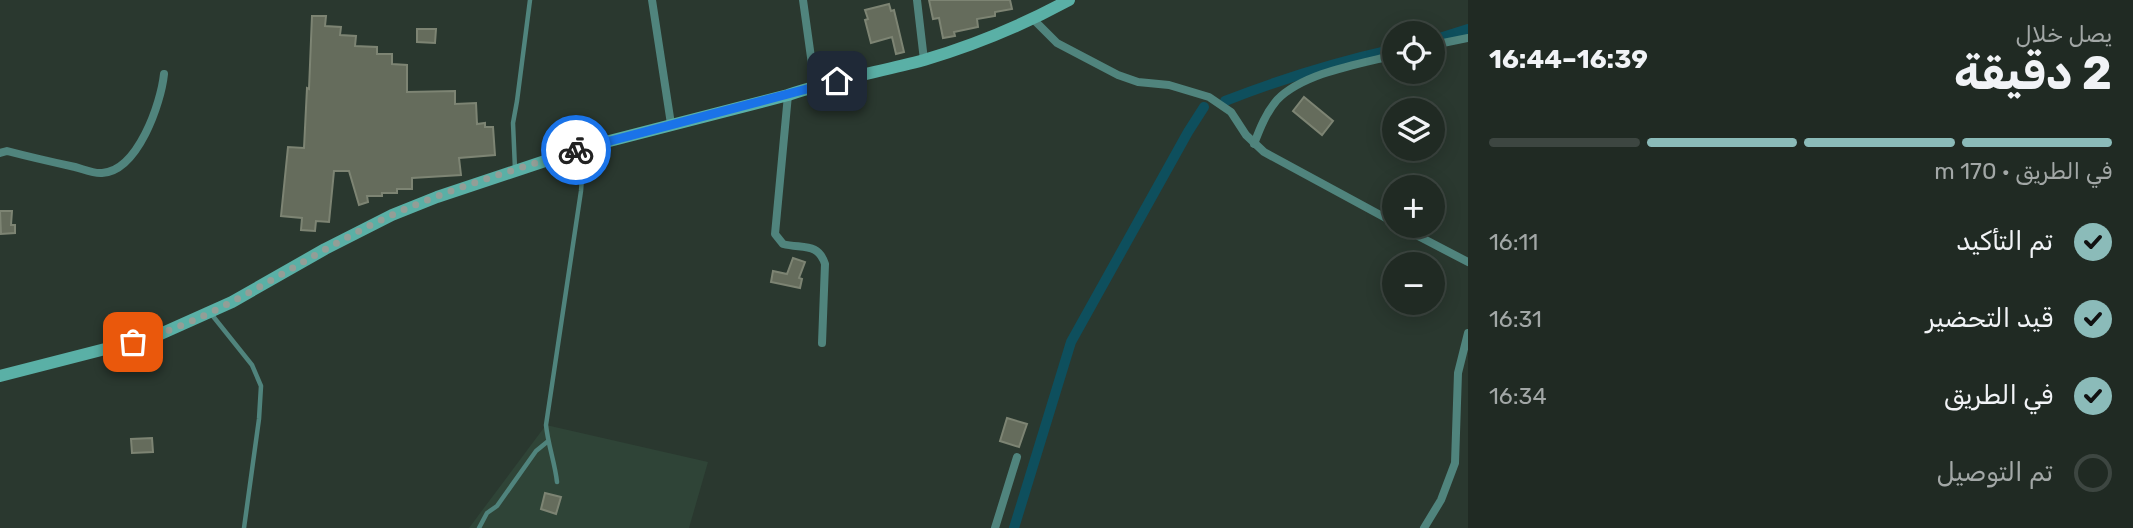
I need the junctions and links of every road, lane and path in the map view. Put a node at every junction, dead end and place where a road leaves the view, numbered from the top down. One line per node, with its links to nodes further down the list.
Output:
1 (530, 0): 18 (lane)
2 (652, 0): 14 (street)
3 (803, 0): 12 (street)
4 (917, 0): 10 (street)
5 (1069, 0): 6 (main road)
6 (1033, 19): 10 (main road); 15 (street)
7 (1468, 38): 8 (street)
8 (1445, 43)
9 (1382, 58): 15 (street)
10 (924, 60): 12 (main road)
11 (164, 74): 17 (street)
12 (815, 86): 13 (main road)
13 (788, 95): 14 (main road); 24 (street)
14 (671, 124): 16 (main road)
15 (1254, 144): 19 (street)
16 (579, 150): 18 (main road); 26 (lane)
17 (0, 153)
18 (515, 171): 22 (main road)
19 (1382, 217)
20 (1422, 238): 21 (street)
21 (1468, 262)
22 (210, 312): 25 (main road); 29 (lane)
23 (1468, 332): 32 (street)
24 (822, 343)
25 (0, 376)
26 (547, 442): 28 (lane); 30 (lane)
27 (1017, 457): 31 (street)
28 (557, 482)
29 (243, 528)
30 (479, 528)
31 (995, 528)
32 (1424, 528)

